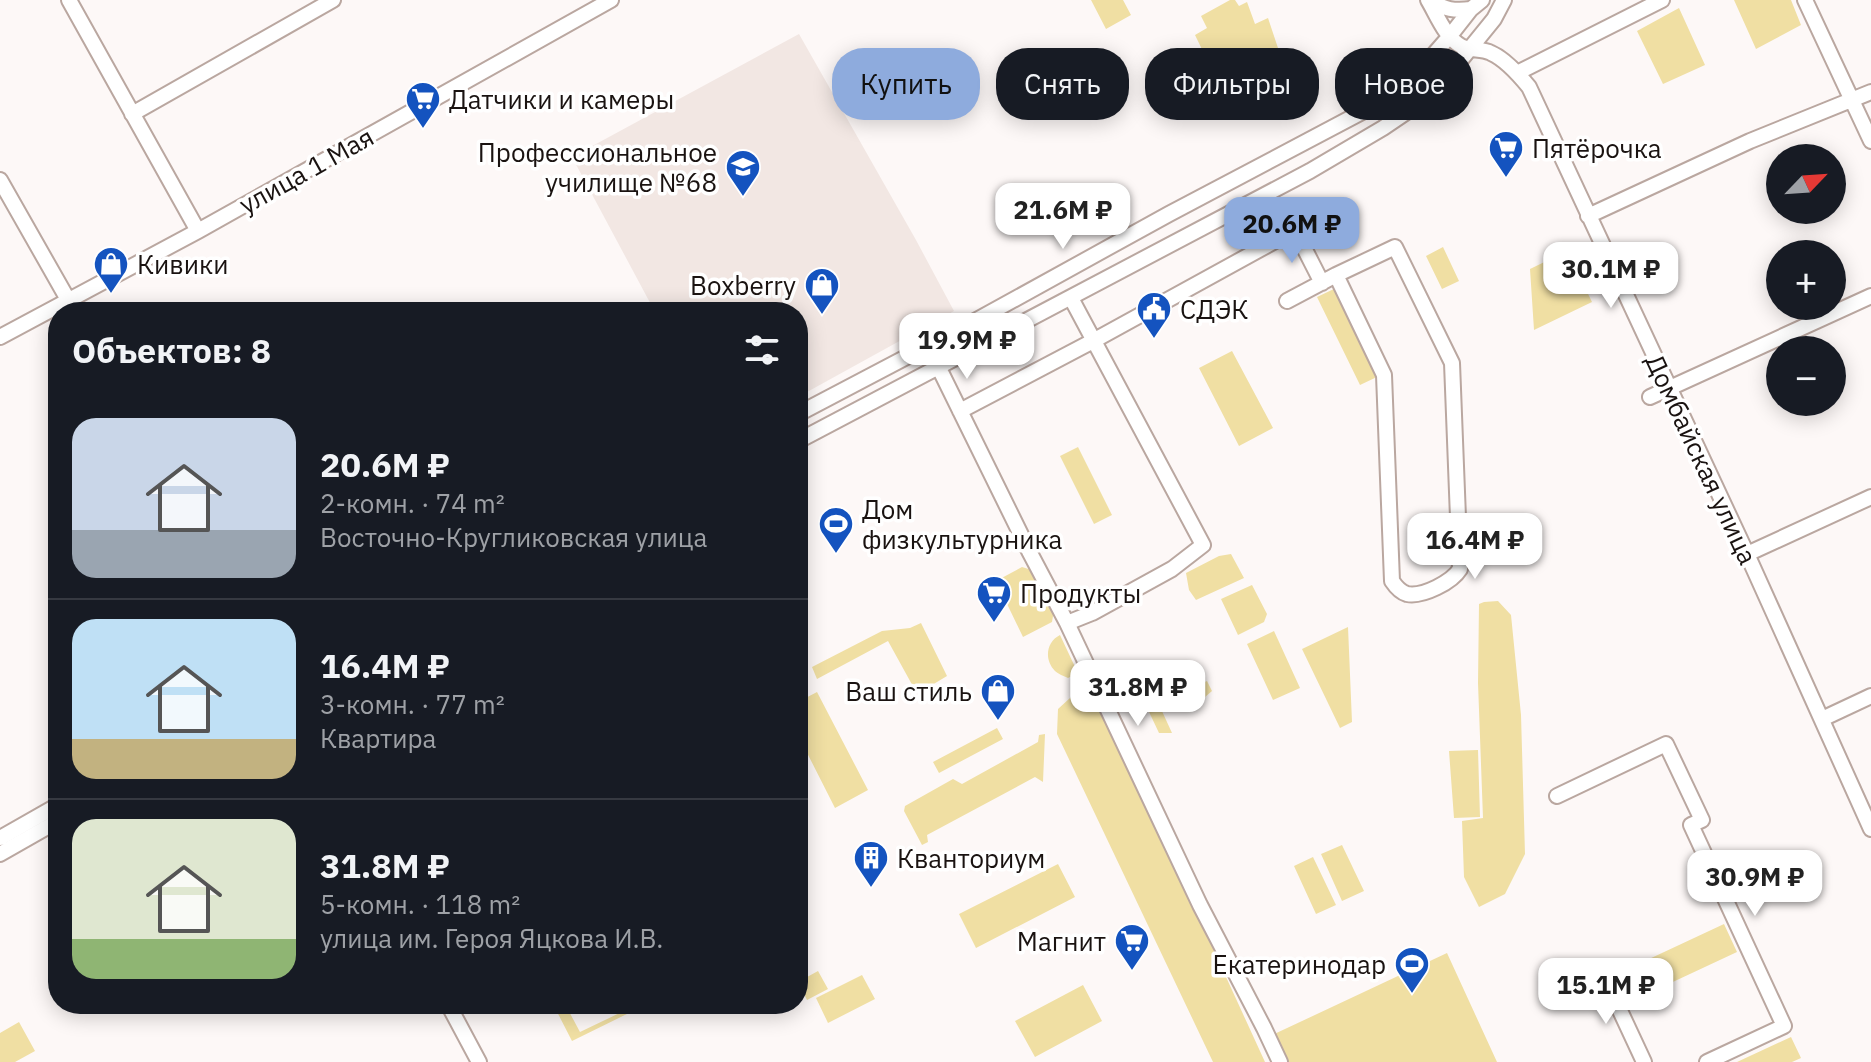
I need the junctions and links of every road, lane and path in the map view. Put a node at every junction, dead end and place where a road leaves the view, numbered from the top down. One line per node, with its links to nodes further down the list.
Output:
1 (69, 0): 17 (street)
2 (333, 0): 17 (street)
3 (611, 0): 25 (street, улица 1 Мая)
4 (1429, 0): 8 (street); 9 (street, Домбайская улица)
5 (1504, 0): 12 (street)
6 (1662, 0): 14 (street)
7 (1805, 0): 16 (street)
8 (1476, 5): 9 (street)
9 (1449, 37): 10 (street); 11 (street, Домбайская улица)
10 (1439, 48)
11 (1466, 48)
12 (1470, 48)
13 (1473, 50): 14 (street, Домбайская улица)
14 (1517, 73): 24 (street, Домбайская улица)
15 (1871, 92): 16 (street)
16 (1852, 100): 22 (street); 24 (street)
17 (132, 114): 25 (street)
18 (1349, 120): 39 (street)
19 (1352, 120): 21 (street)
20 (1393, 120): 21 (street)
21 (1362, 139): 29 (street)
22 (1871, 141)
23 (0, 180): 31 (street)
24 (1588, 216): 37 (street, Домбайская улица)
25 (198, 231): 32 (street, улица 1 Мая)
26 (1336, 275): 26 (street); 27 (street)
27 (1322, 283): 30 (street); 35 (street)
28 (1871, 296): 37 (street)
29 (1071, 298): 35 (street); 36 (street)
30 (1287, 301)
31 (70, 302)
32 (79, 302)
33 (48, 316): 34 (street, улица 1 Мая)
34 (0, 337)
35 (1093, 341): 40 (street); 44 (street)
36 (939, 368): 40 (street); 41 (street)
37 (1669, 388): 38 (street); 43 (street, Домбайская улица)
38 (1650, 397)
39 (808, 409)
40 (960, 411): 44 (street)
41 (808, 436)
42 (1871, 497): 43 (street)
43 (1747, 554): 46 (street, Домбайская улица)
44 (1067, 623): 56 (street)
45 (1871, 696): 46 (street)
46 (1822, 719): 50 (street, Домбайская улица)
47 (1557, 796): 58 (street)
48 (48, 811): 51 (street)
49 (48, 827): 52 (street)
50 (1871, 829)
51 (0, 838)
52 (0, 854)
53 (1603, 974): 57 (street)
54 (453, 1014): 55 (street)
55 (479, 1062)
56 (1280, 1062)
57 (1644, 1062)
58 (1707, 1062)

